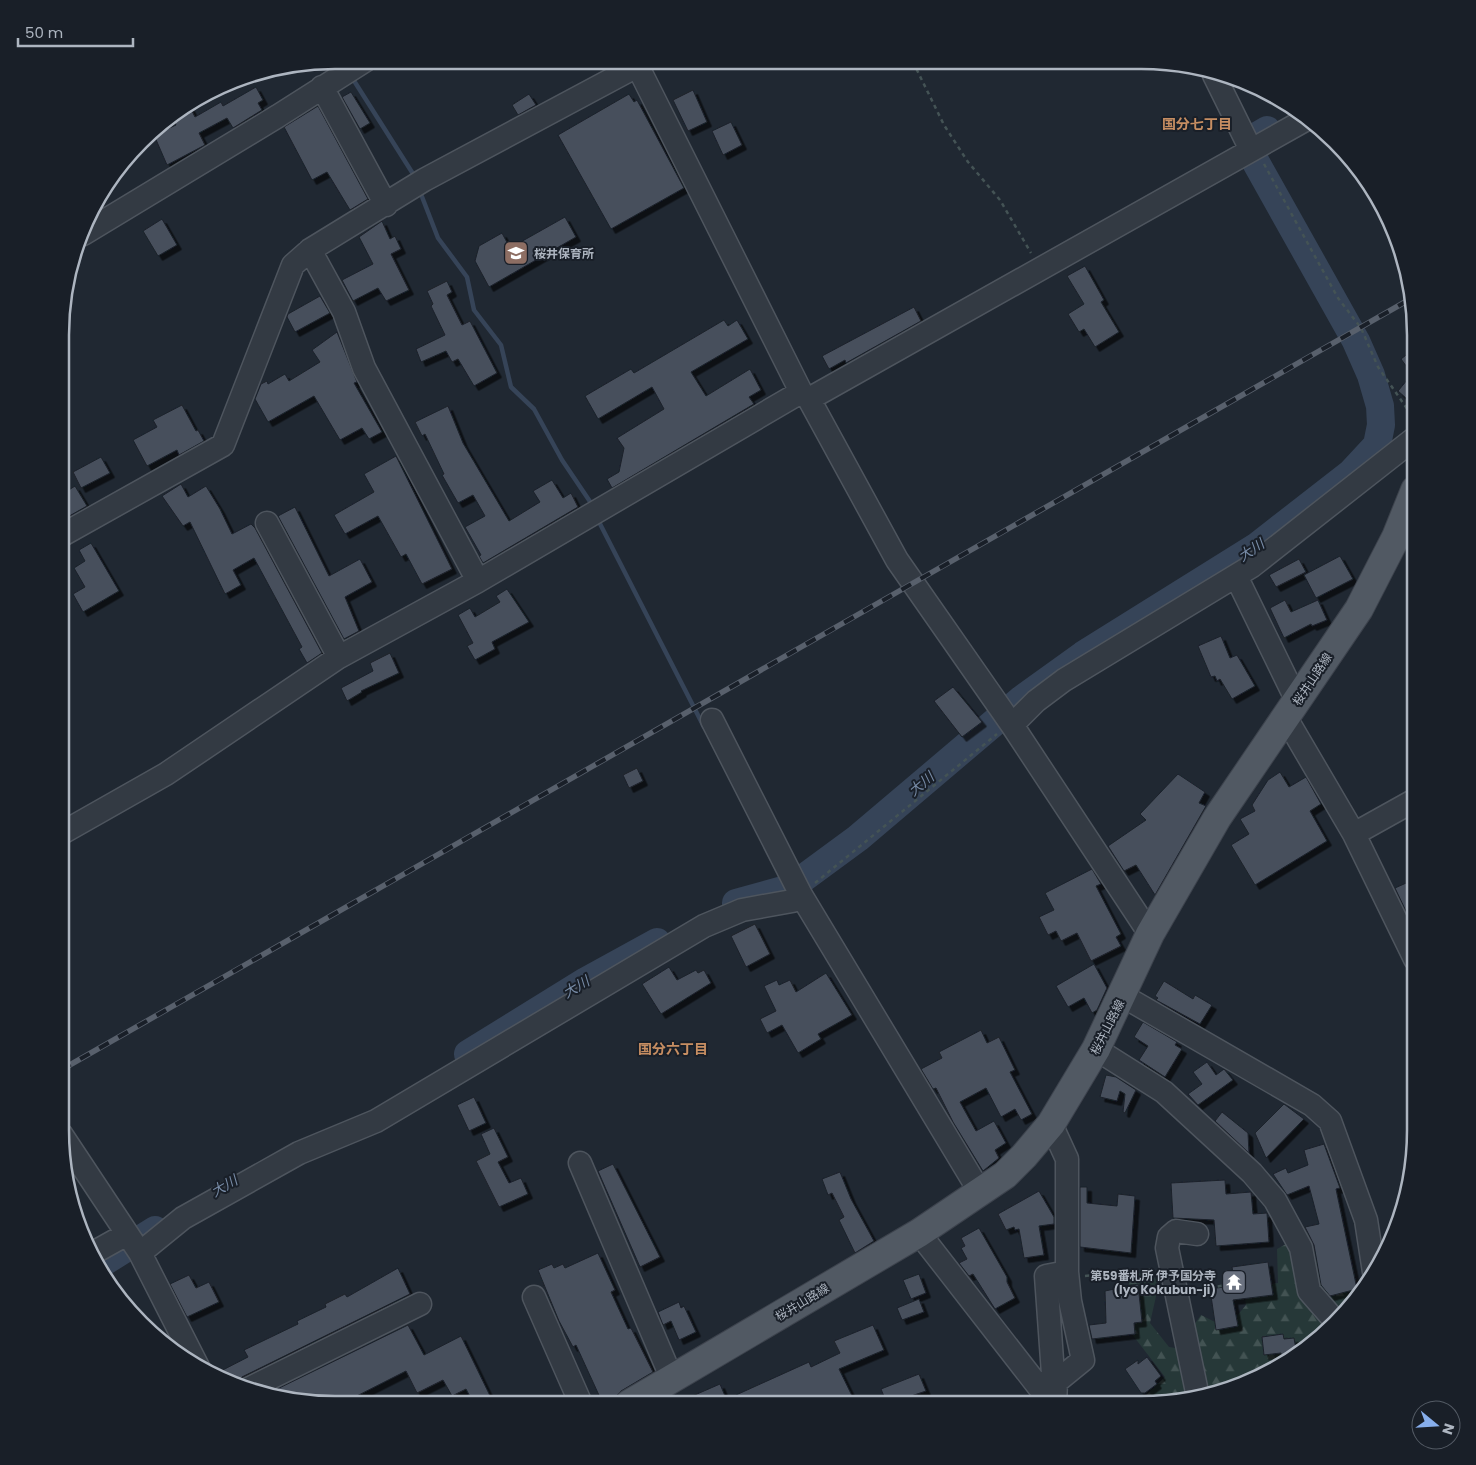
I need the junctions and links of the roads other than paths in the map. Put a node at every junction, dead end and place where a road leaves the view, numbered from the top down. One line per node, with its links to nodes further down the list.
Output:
1 (351, 69): 5 (street)
2 (625, 69): 8 (street)
3 (639, 69): 11 (street)
4 (1217, 80): 7 (street)
5 (322, 87): 8 (street); 9 (street)
6 (1301, 122): 7 (street)
7 (1253, 149): 11 (street)
8 (386, 205): 10 (street)
9 (91, 229)
10 (310, 250): 15 (street); 17 (street)
11 (805, 395): 17 (street); 21 (street)
12 (1407, 444): 16 (street)
13 (1407, 510): 19 (main road, 桜井山路線)
14 (267, 523): 18 (street)
15 (69, 531)
16 (1236, 576): 19 (street); 21 (street)
17 (478, 581): 18 (street)
18 (339, 657): 23 (street)
19 (1291, 710): 24 (street); 27 (main road, 桜井山路線)
20 (712, 720): 25 (street)
21 (1012, 725): 27 (street)
22 (1407, 804): 24 (street)
23 (69, 828)
24 (1354, 834): 26 (street)
25 (801, 895): 33 (street); 38 (street)
26 (1407, 927)
27 (1150, 934): 28 (main road, 桜井山路線)
28 (1123, 996): 29 (main road, 桜井山路線); 39 (street)
29 (1096, 1049): 30 (main road, 桜井山路線); 43 (street)
30 (1051, 1124): 33 (main road, 桜井山路線); 40 (street)
31 (69, 1146): 35 (street)
32 (580, 1163): 45 (street)
33 (980, 1192): 34 (main road, 桜井山路線)
34 (919, 1233): 45 (main road, 桜井山路線); 50 (street)
35 (127, 1234): 37 (street); 38 (street)
36 (1198, 1234): 47 (street)
37 (97, 1251)
38 (140, 1253): 44 (street)
39 (1373, 1263)
40 (1068, 1275): 51 (street); 52 (street)
41 (534, 1297): 48 (street)
42 (420, 1304): 46 (street)
43 (1331, 1316)
44 (192, 1355)
45 (672, 1379): 49 (main road, 桜井山路線)
46 (257, 1384)
47 (1197, 1390)
48 (577, 1396)
49 (643, 1396)
50 (1046, 1396)
51 (1051, 1396)
52 (1052, 1396)

